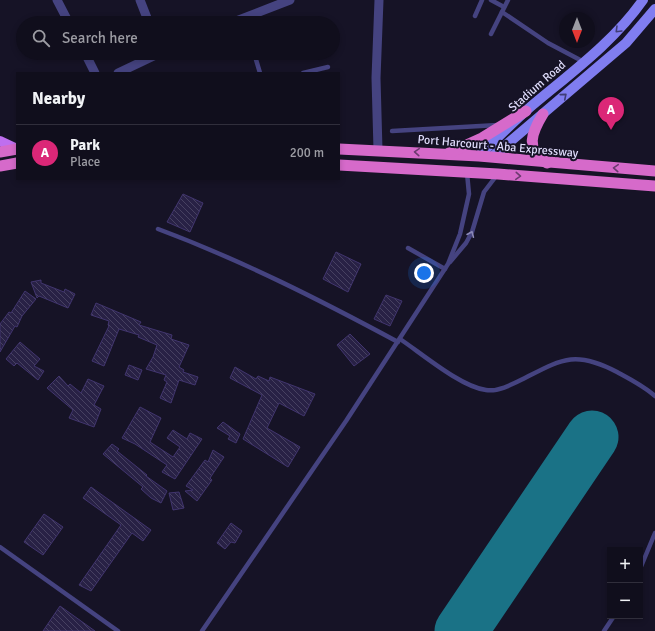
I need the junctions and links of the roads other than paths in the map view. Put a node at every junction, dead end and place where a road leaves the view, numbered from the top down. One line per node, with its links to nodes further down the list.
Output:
1 (57, 0): 11 (street)
2 (140, 0): 12 (street)
3 (290, 0): 13 (street)
4 (379, 0): 33 (street)
5 (482, 0): 14 (lane)
6 (491, 0): 9 (lane)
7 (508, 0): 9 (lane)
8 (644, 0): 19 (main road, Stadium Road, one-way to 19)
9 (503, 9): 15 (lane); 19 (lane)
10 (655, 9): 26 (main road, Stadium Road, one-way to 10)
11 (65, 16)
12 (146, 16)
13 (249, 16)
14 (475, 16)
15 (491, 34)
16 (88, 60): 21 (street)
17 (145, 60): 22 (street)
18 (256, 60): 23 (lane)
19 (584, 62): 25 (main road, Stadium Road)
20 (328, 67): 24 (lane)
21 (94, 72)
22 (120, 72)
23 (260, 72)
24 (308, 72)
25 (526, 111): 27 (highway); 36 (main road, Stadium Road)
26 (543, 114): 37 (main road, Stadium Road); 38 (highway)
27 (504, 124): 28 (lane); 35 (highway)
28 (392, 131)
29 (0, 141): 30 (main road)
30 (16, 149)
31 (16, 149): 34 (highway)
32 (340, 149): 33 (highway, Port Harcourt - Aba Expressway)
33 (378, 150): 35 (highway, Port Harcourt - Aba Expressway, one-way to 33)
34 (0, 152)
35 (446, 154): 36 (highway, Port Harcourt - Aba Expressway)
36 (479, 156): 37 (highway, Port Harcourt - Aba Expressway)
37 (492, 157): 38 (highway, Port Harcourt - Aba Expressway)
38 (547, 163): 42 (highway, Port Harcourt - Aba Expressway, one-way to 38)
39 (16, 164): 40 (highway)
40 (0, 166)
41 (340, 166): 43 (highway)
42 (655, 171)
43 (467, 173): 44 (highway); 48 (lane)
44 (498, 174): 45 (highway, one-way to 45); 48 (lane, one-way to 44)
45 (655, 186)
46 (158, 229): 49 (lane)
47 (408, 248): 48 (lane)
48 (446, 267): 49 (lane)
49 (399, 341): 50 (lane); 56 (lane)
50 (655, 396)
51 (655, 533): 53 (lane)
52 (0, 547): 55 (lane)
53 (643, 562)
54 (612, 619): 57 (lane)
55 (118, 631)
56 (202, 631)
57 (604, 631)

